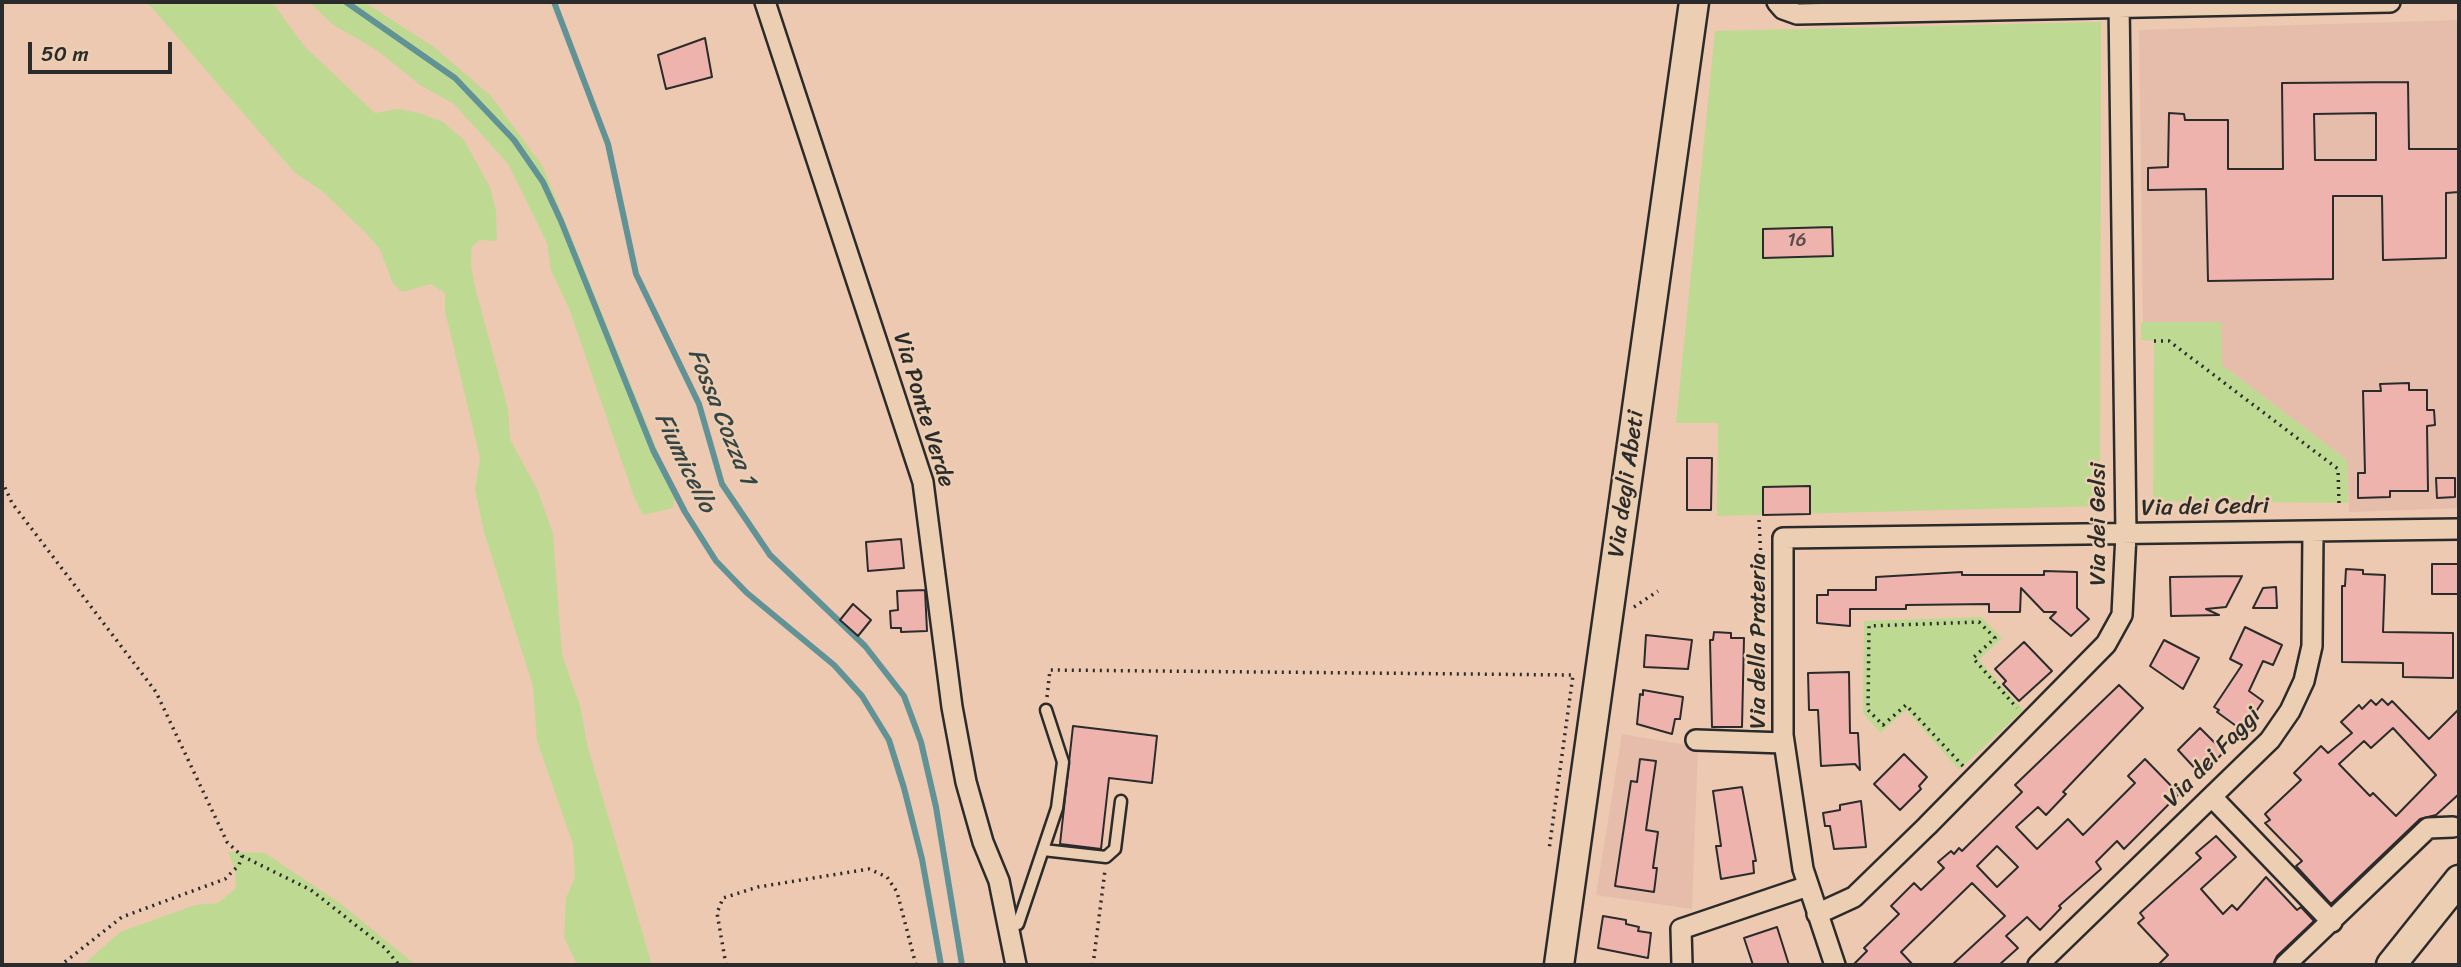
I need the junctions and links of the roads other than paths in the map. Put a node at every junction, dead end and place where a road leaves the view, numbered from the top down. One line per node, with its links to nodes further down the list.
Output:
1 (765, 2): 22 (street, Via Ponte Verde)
2 (1694, 2): 24 (street, Via degli Abeti)
3 (1777, 2): 6 (street)
4 (2390, 2): 5 (street)
5 (2298, 3): 6 (street)
6 (2119, 4): 9 (street, Via dei Gelsi)
7 (2459, 529): 8 (street, Via dei Cedri)
8 (2312, 532): 9 (street, Via dei Cedri); 14 (street, Via dei Faggi)
9 (2126, 534): 10 (street, Via dei Cedri); 20 (street, Via dei Gelsi)
10 (1783, 538): 13 (street, Via della Prateria)
11 (1046, 710): 17 (lane)
12 (1696, 740): 13 (street, Via della Prateria)
13 (1784, 743): 19 (street, Via della Prateria)
14 (2212, 797): 21 (street); 27 (street, Via dei Faggi)
15 (1121, 801): 17 (lane)
16 (2457, 827): 21 (street)
17 (1043, 850): 22 (lane)
18 (2459, 880): 29 (street)
19 (1808, 886): 20 (street, Via della Prateria); 25 (street)
20 (1817, 914): 26 (street, Via della Prateria)
21 (2332, 922): 28 (street)
22 (1010, 925): 23 (street, Via Ponte Verde)
23 (1016, 965)
24 (1559, 965)
25 (1682, 965)
26 (1835, 965)
27 (2038, 965)
28 (2285, 965)
29 (2390, 965)

